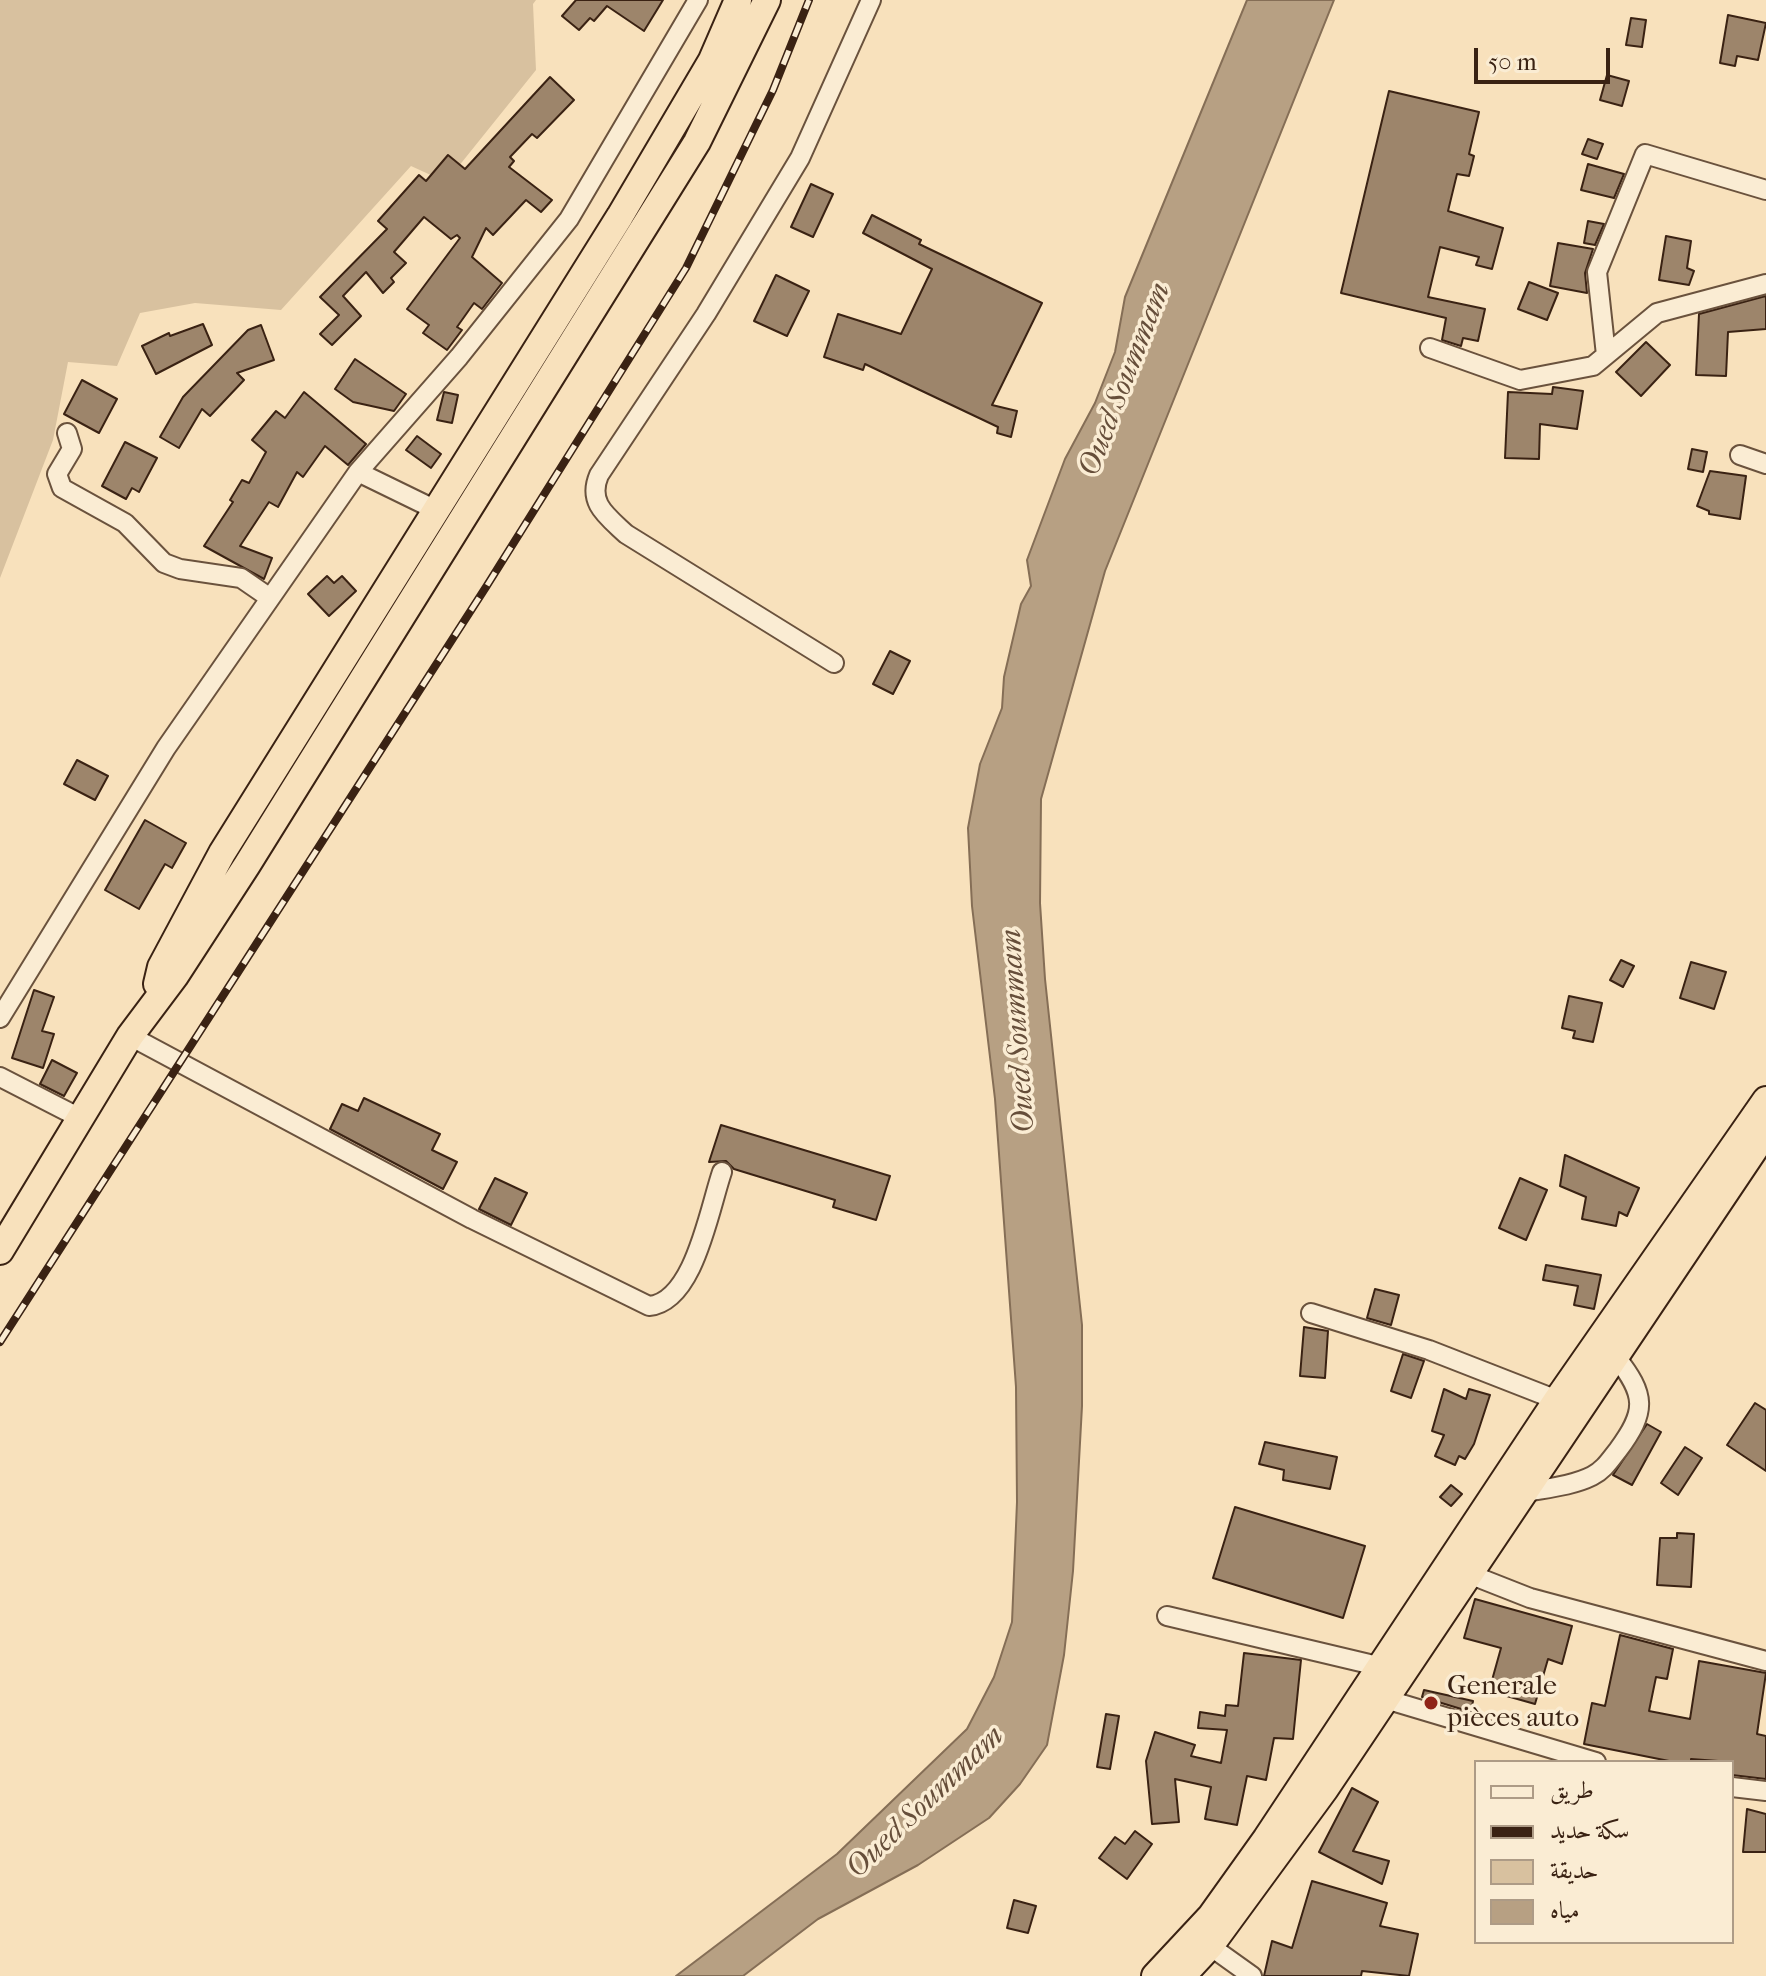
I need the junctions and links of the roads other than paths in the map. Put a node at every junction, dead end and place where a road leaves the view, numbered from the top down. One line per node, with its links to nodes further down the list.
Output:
1 (698, 0): 12 (street)
2 (738, 0): 13 (highway)
3 (767, 0): 16 (highway)
4 (871, 0): 15 (street)
5 (1766, 190): 8 (street)
6 (1766, 284): 8 (street)
7 (1430, 348): 8 (street)
8 (1606, 355)
9 (67, 433): 14 (street)
10 (1740, 455): 11 (street)
11 (1766, 464)
12 (358, 472): 13 (street); 14 (street)
13 (436, 510): 16 (highway)
14 (270, 598): 17 (street)
15 (834, 663)
16 (152, 1003): 18 (highway)
17 (0, 1018)
18 (130, 1036): 21 (highway); 23 (street)
19 (0, 1077): 21 (street)
20 (1766, 1100): 27 (highway)
21 (80, 1118): 24 (highway)
22 (1766, 1132): 26 (highway)
23 (722, 1172)
24 (0, 1251)
25 (1311, 1313): 27 (street)
26 (1616, 1357): 28 (highway); 28 (street)
27 (1557, 1400): 32 (highway)
28 (1525, 1492): 29 (highway)
29 (1469, 1574): 31 (street); 33 (highway)
30 (1167, 1616): 32 (street)
31 (1766, 1661)
32 (1382, 1667): 38 (highway)
33 (1385, 1699): 34 (street); 37 (highway)
34 (1589, 1760)
35 (1734, 1787): 36 (street)
36 (1766, 1791)
37 (1210, 1946): 39 (highway); 40 (street)
38 (1155, 1976)
39 (1182, 1976)
40 (1252, 1976)

